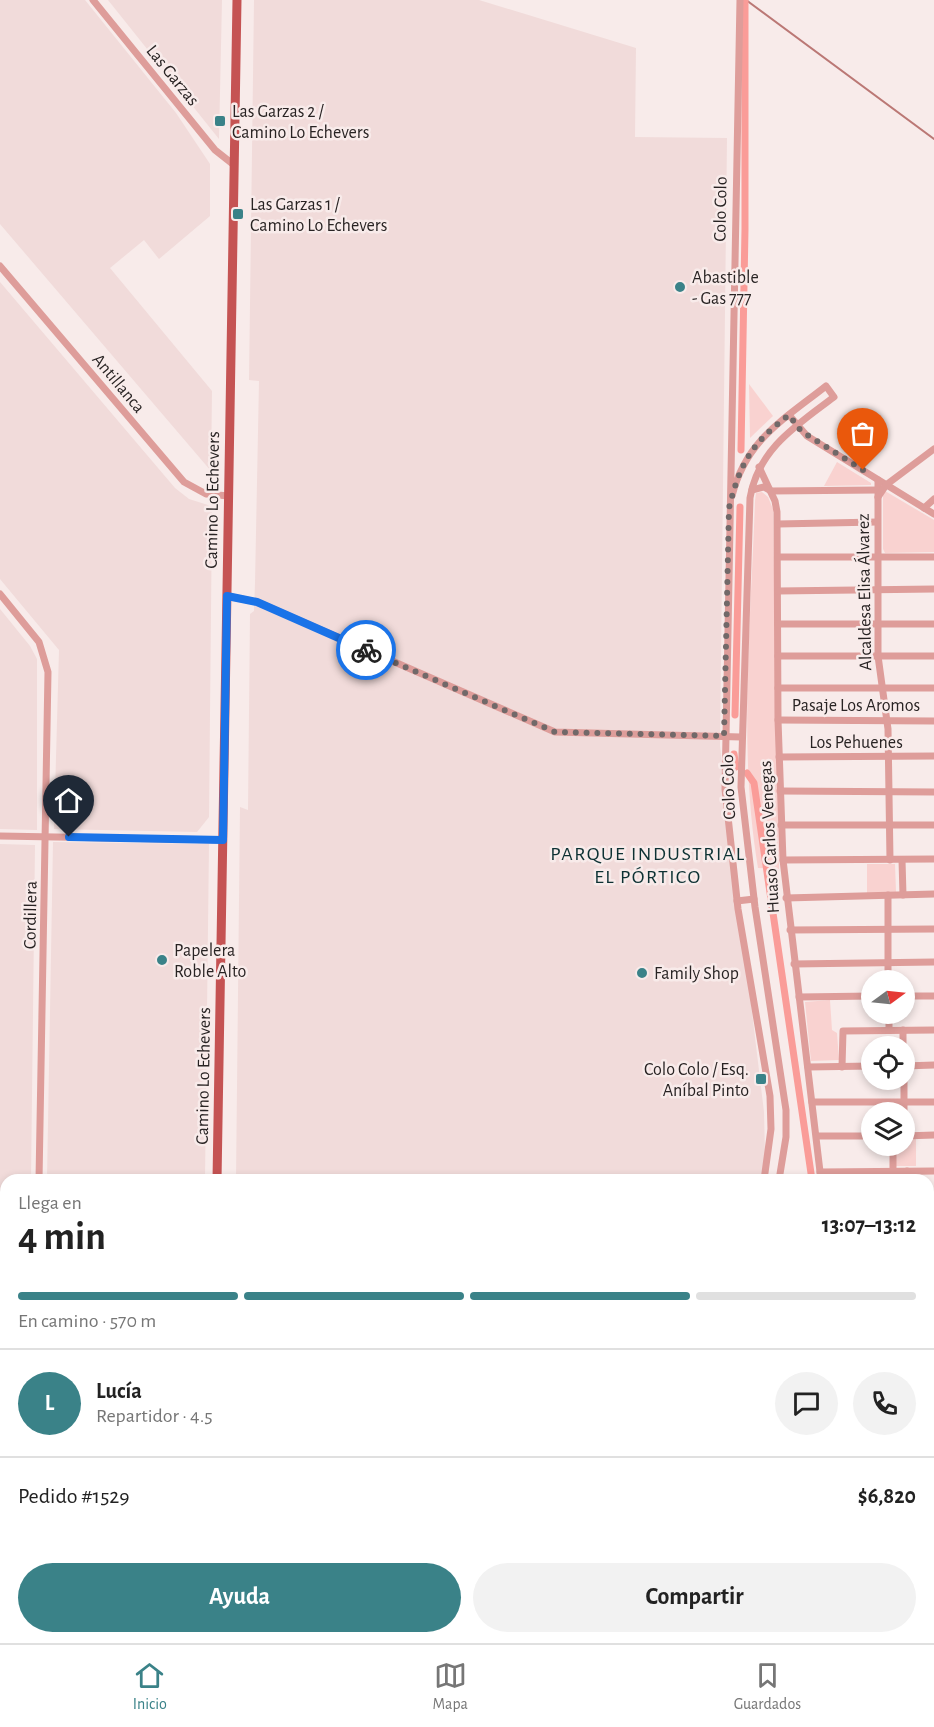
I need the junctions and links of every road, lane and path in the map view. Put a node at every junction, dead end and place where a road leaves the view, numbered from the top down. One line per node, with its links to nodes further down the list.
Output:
1 (93, 0): 4 (street, Las Garzas)
2 (237, 0): 4 (main road, Camino Lo Echevers)
3 (740, 0): 9 (street, Colo Colo)
4 (234, 165): 17 (main road, Camino Lo Echevers)
5 (0, 266): 17 (street, Antillanca)
6 (789, 415): 7 (street); 7 (street, Colo Colo); 10 (street, Colo Colo)
7 (796, 426): 11 (street, Colo Colo); 12 (street)
8 (934, 449): 13 (street, Alcaldesa Elisa Álvarez)
9 (730, 455): 10 (street); 19 (street, Colo Colo)
10 (747, 458): 19 (street, Colo Colo)
11 (759, 467): 14 (street, Colo Colo); 15 (street, Huaso Carlos Venegas)
12 (878, 480): 13 (street); 16 (street, Alcaldesa Elisa Álvarez)
13 (886, 485): 16 (street, Alcaldesa Elisa Álvarez); 20 (street)
14 (752, 490): 15 (street); 45 (street, Colo Colo)
15 (771, 491): 16 (street); 23 (street, Huaso Carlos Venegas)
16 (878, 493): 22 (street, Alcaldesa Elisa Álvarez)
17 (229, 496): 31 (main road, Camino Lo Echevers)
18 (934, 499): 20 (street)
19 (729, 508): 44 (street, Colo Colo)
20 (924, 508): 21 (street)
21 (934, 514)
22 (877, 522): 23 (street); 24 (street, Alcaldesa Elisa Álvarez)
23 (778, 524): 26 (street, Huaso Carlos Venegas)
24 (877, 556): 25 (street); 26 (street); 28 (street, Alcaldesa Elisa Álvarez)
25 (934, 556)
26 (778, 557): 29 (street, Huaso Carlos Venegas)
27 (934, 589): 28 (street)
28 (877, 590): 29 (street); 32 (street, Alcaldesa Elisa Álvarez)
29 (777, 591): 33 (street, Huaso Carlos Venegas)
30 (0, 594): 56 (street, Cordillera)
31 (227, 596): 44 (street); 57 (main road, Camino Lo Echevers)
32 (878, 623): 33 (street); 34 (street); 36 (street, Alcaldesa Elisa Álvarez)
33 (778, 624): 35 (street, Huaso Carlos Venegas)
34 (934, 624)
35 (778, 656): 36 (street); 38 (street, Huaso Carlos Venegas)
36 (878, 656): 37 (street); 40 (street, Alcaldesa Elisa Álvarez)
37 (934, 656)
38 (778, 688): 40 (street); 41 (street, Huaso Carlos Venegas)
39 (934, 688): 40 (street)
40 (883, 689): 42 (street, Alcaldesa Elisa Álvarez)
41 (778, 720): 42 (street, Pasaje Los Aromos); 47 (street, Huaso Carlos Venegas)
42 (888, 721): 43 (street, Pasaje Los Aromos); 48 (street, Alcaldesa Elisa Álvarez)
43 (934, 721)
44 (724, 736): 45 (street); 67 (street, Colo Colo)
45 (741, 737): 66 (street, Colo Colo)
46 (934, 756): 48 (street, Los Pehuenes)
47 (779, 757): 48 (street, Los Pehuenes); 49 (street, Huaso Carlos Venegas)
48 (889, 757): 50 (street, Alcaldesa Elisa Álvarez)
49 (780, 792): 50 (street); 52 (street, Huaso Carlos Venegas)
50 (889, 792): 51 (street); 54 (street, Alcaldesa Elisa Álvarez)
51 (934, 792)
52 (781, 825): 54 (street); 59 (street, Huaso Carlos Venegas)
53 (934, 825): 54 (street)
54 (890, 826): 60 (street, Alcaldesa Elisa Álvarez)
55 (0, 836): 56 (street)
56 (46, 837): 57 (street); 106 (street, Cordillera)
57 (223, 840): 107 (main road, Camino Lo Echevers)
58 (934, 859): 61 (street)
59 (783, 860): 60 (street); 65 (street, Huaso Carlos Venegas)
60 (890, 860): 61 (street)
61 (902, 860): 64 (street)
62 (934, 894): 64 (street)
63 (888, 895): 64 (street); 65 (street); 70 (street)
64 (903, 895)
65 (786, 898): 72 (street, Huaso Carlos Venegas)
66 (754, 899): 67 (street); 68 (street, Colo Colo)
67 (737, 901): 69 (street, Colo Colo)
68 (756, 911): 69 (street); 109 (street, Colo Colo)
69 (739, 914): 108 (street, Colo Colo)
70 (888, 929): 71 (street); 72 (street); 74 (street)
71 (934, 929)
72 (790, 930): 75 (street, Huaso Carlos Venegas)
73 (934, 962): 74 (street)
74 (888, 963): 75 (street); 76 (street)
75 (794, 964): 80 (street, Huaso Carlos Venegas)
76 (888, 970)
77 (861, 996): 80 (street)
78 (915, 996): 79 (street)
79 (934, 996)
80 (799, 997): 89 (street, Huaso Carlos Venegas)
81 (889, 1024): 82 (street)
82 (889, 1030): 83 (street); 90 (street)
83 (903, 1030): 84 (street); 85 (street)
84 (934, 1030)
85 (903, 1036)
86 (934, 1065): 88 (street)
87 (861, 1066): 90 (street)
88 (915, 1066)
89 (808, 1067): 90 (street); 92 (street, Huaso Carlos Venegas)
90 (842, 1067)
91 (904, 1090): 94 (street)
92 (812, 1102): 93 (street); 98 (street, Huaso Carlos Venegas)
93 (861, 1102)
94 (904, 1102)
95 (915, 1102): 96 (street)
96 (934, 1102)
97 (934, 1135): 100 (street)
98 (817, 1136): 99 (street); 105 (street, Huaso Carlos Venegas)
99 (861, 1136)
100 (915, 1136)
101 (893, 1156): 102 (street)
102 (893, 1171): 103 (street); 105 (street)
103 (907, 1171): 104 (street)
104 (934, 1171)
105 (820, 1172)
106 (39, 1174)
107 (217, 1174)
108 (765, 1174)
109 (780, 1174)

